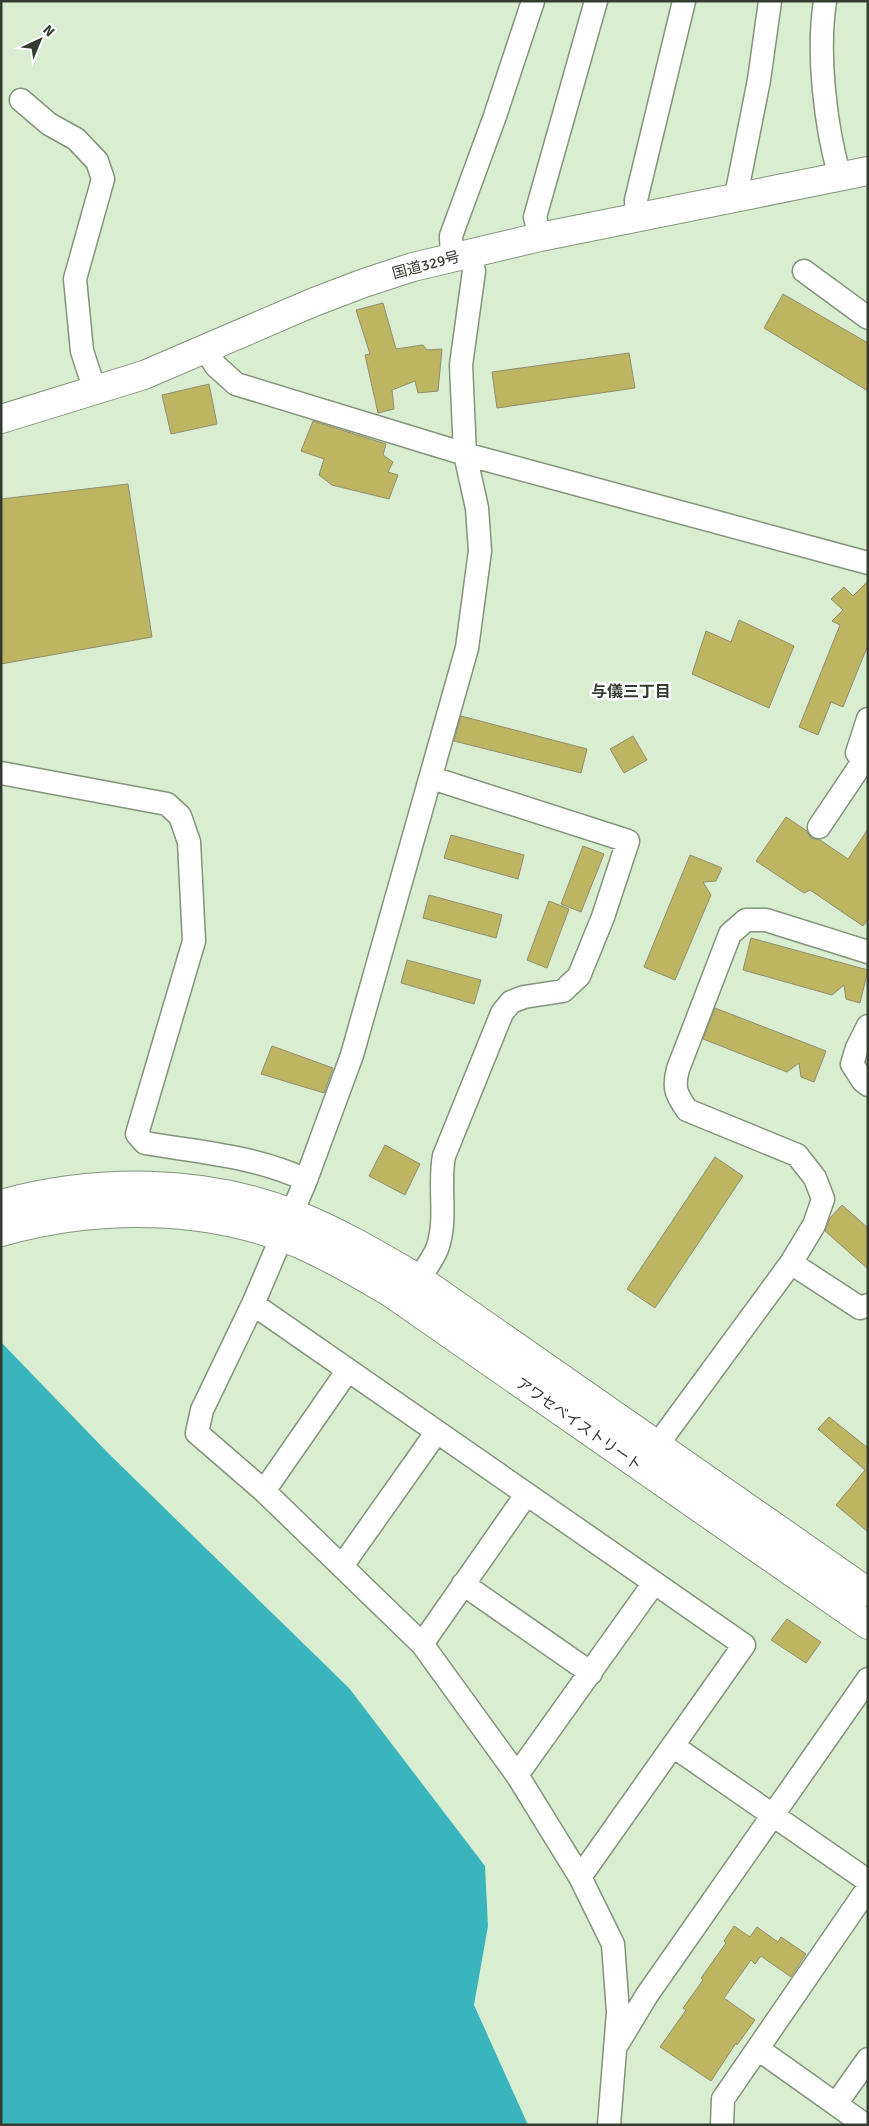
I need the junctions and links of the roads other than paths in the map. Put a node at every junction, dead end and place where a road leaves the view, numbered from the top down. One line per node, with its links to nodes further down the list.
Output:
1 (533, 1): 12 (street)
2 (596, 1): 11 (street)
3 (684, 1): 10 (street)
4 (770, 1): 9 (street)
5 (825, 1): 8 (street)
6 (21, 100): 16 (street)
7 (868, 171): 8 (main road, 国道329号)
8 (840, 177): 9 (main road, 国道329号)
9 (736, 196): 10 (main road, 国道329号)
10 (637, 217): 11 (main road, 国道329号)
11 (540, 237): 12 (main road, 国道329号)
12 (461, 255): 15 (main road, 国道329号); 18 (street)
13 (804, 271): 14 (street)
14 (868, 318)
15 (205, 349): 16 (main road, 国道329号); 18 (street)
16 (95, 391): 17 (main road, 国道329号)
17 (1, 419)
18 (465, 454): 19 (street); 23 (street)
19 (868, 563)
20 (868, 719): 21 (street)
21 (867, 754): 24 (street)
22 (1, 773): 28 (street)
23 (432, 778): 28 (street); 33 (street)
24 (819, 827)
25 (868, 952): 32 (street)
26 (868, 1026): 27 (street)
27 (868, 1085)
28 (306, 1180): 30 (street)
29 (1, 1204): 30 (main road)
30 (286, 1225): 31 (main road); 33 (main road, アワセベイストリート); 34 (street); 45 (main road, アワセベイストリート)
31 (1, 1232)
32 (791, 1263): 35 (street); 38 (street)
33 (419, 1279): 38 (main road, アワセベイストリート)
34 (253, 1304): 36 (street); 39 (street)
35 (868, 1305)
36 (348, 1370): 37 (street); 39 (street)
37 (436, 1433): 40 (street); 41 (street)
38 (658, 1444): 44 (main road, アワセベイストリート)
39 (264, 1491): 41 (street)
40 (526, 1495): 42 (street); 43 (street)
41 (342, 1566): 46 (street)
42 (654, 1583): 47 (street); 49 (street)
43 (463, 1584): 46 (street); 47 (street)
44 (868, 1592)
45 (868, 1625)
46 (422, 1644): 50 (street)
47 (591, 1673): 50 (street)
48 (868, 1679): 51 (street)
49 (673, 1746): 51 (street); 52 (street)
50 (517, 1776): 52 (street)
51 (773, 1815): 53 (street); 56 (street)
52 (580, 1877): 55 (street)
53 (868, 1881)
54 (868, 1888): 57 (street)
55 (616, 1981): 56 (street); 58 (street)
56 (647, 1995): 58 (street)
57 (758, 2048): 60 (street); 62 (street)
58 (614, 2050): 61 (street)
59 (868, 2059): 60 (street)
60 (836, 2104): 63 (street)
61 (609, 2125)
62 (722, 2125)
63 (865, 2125)

